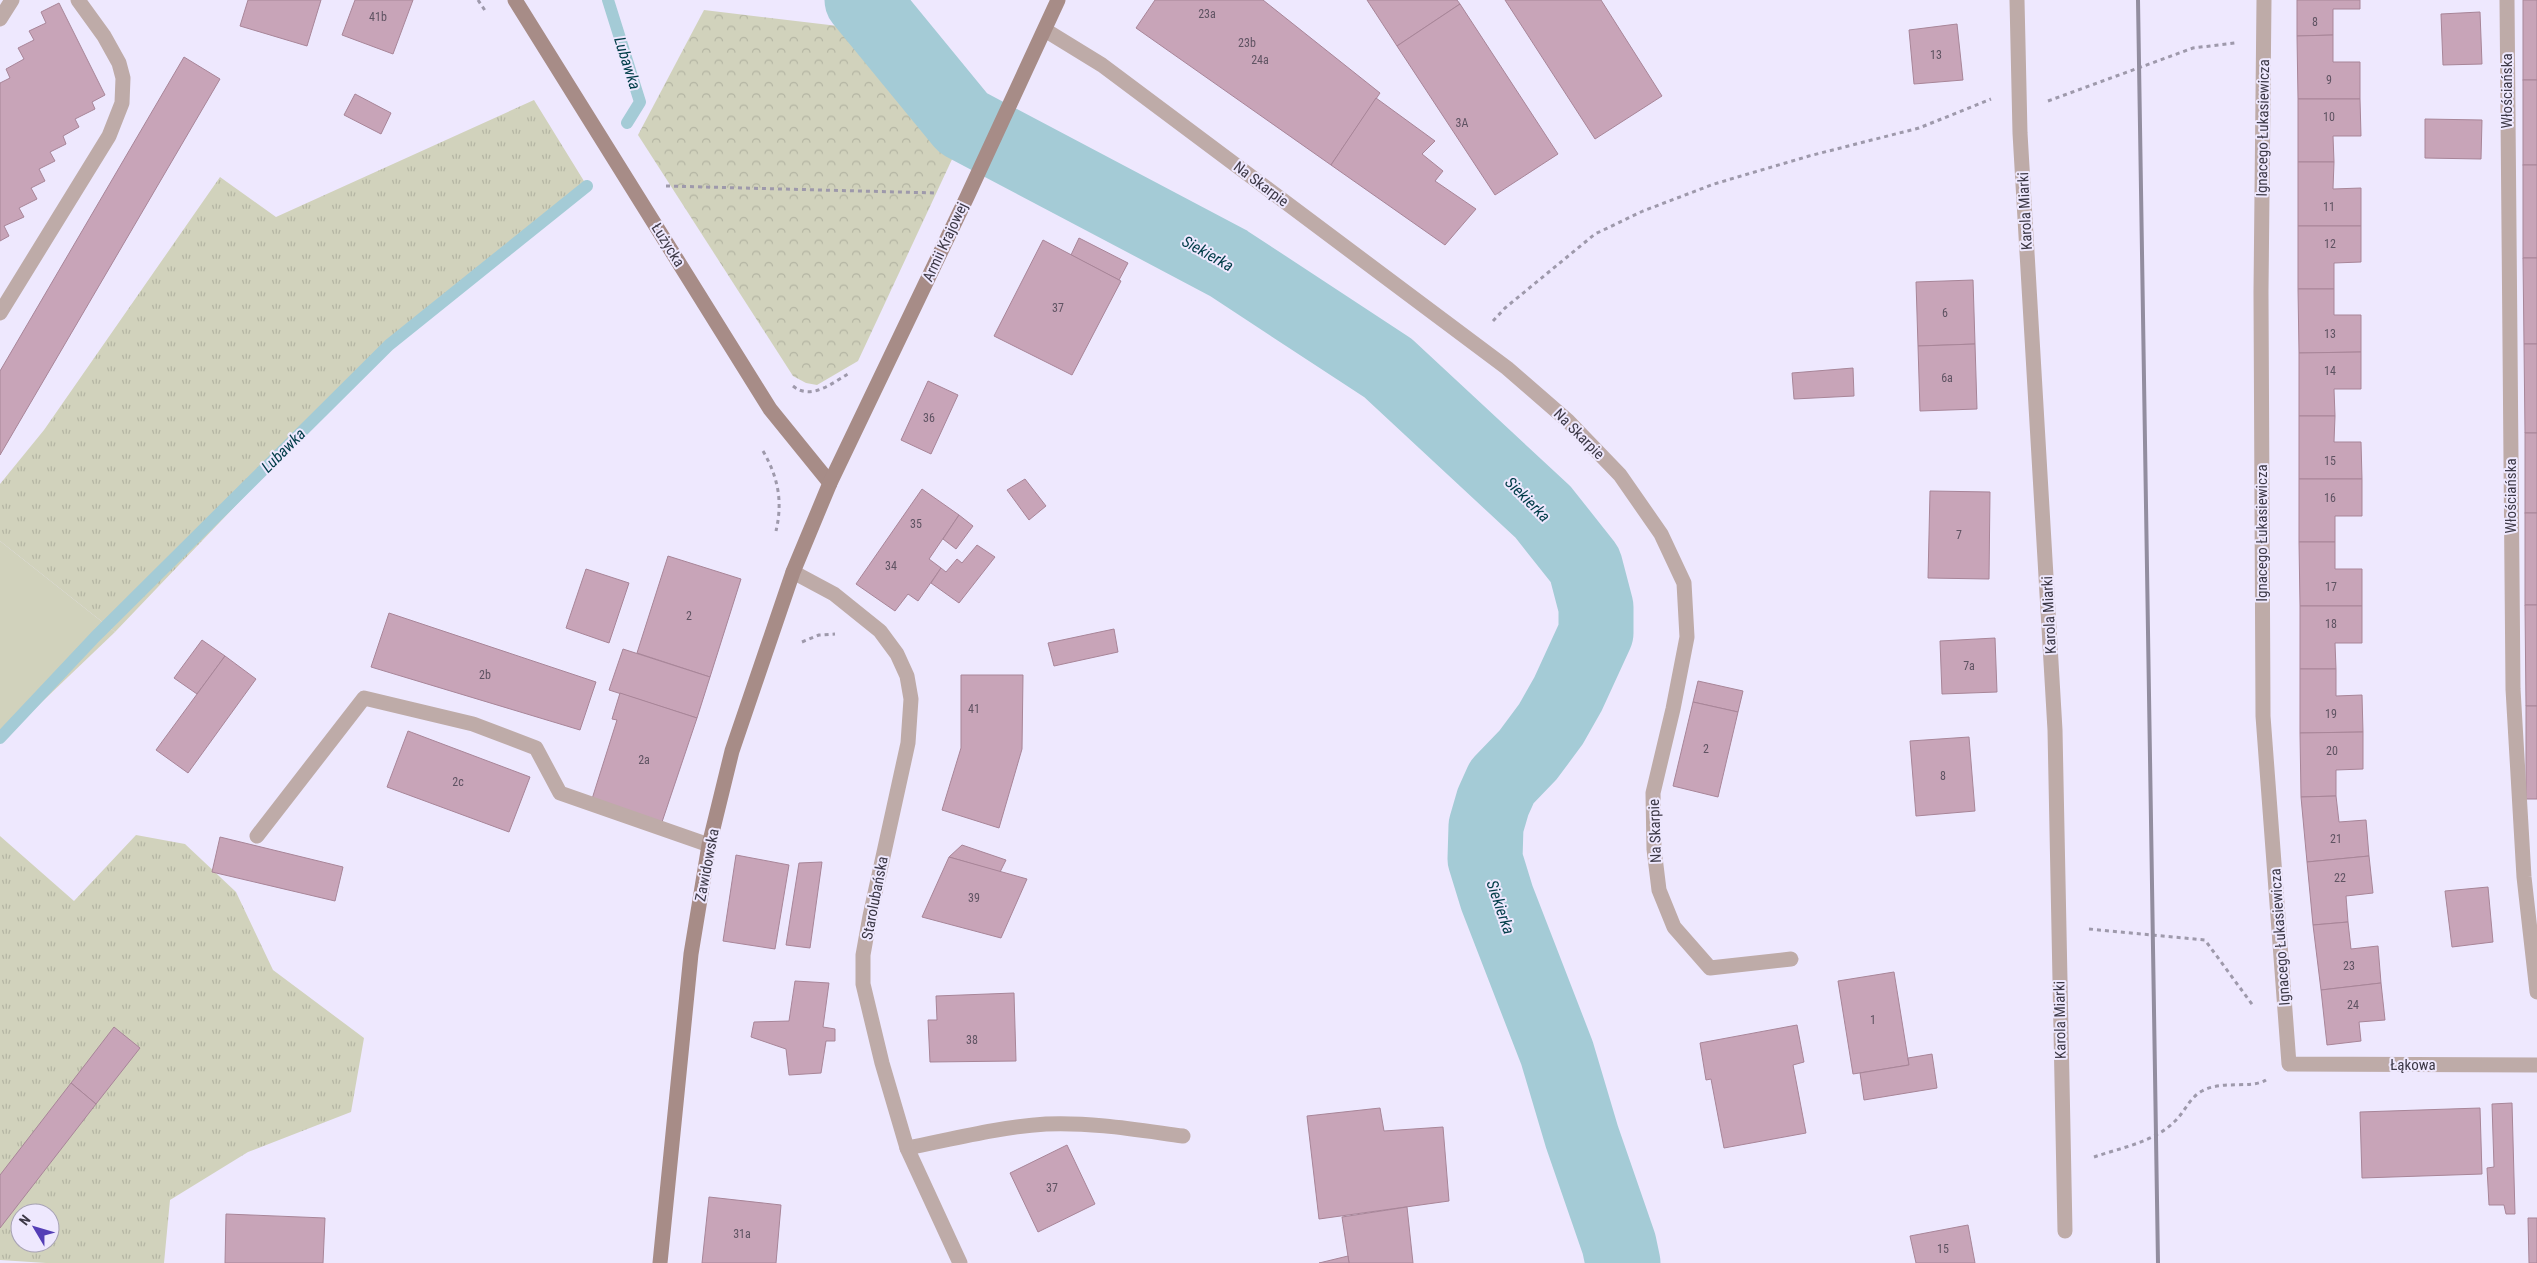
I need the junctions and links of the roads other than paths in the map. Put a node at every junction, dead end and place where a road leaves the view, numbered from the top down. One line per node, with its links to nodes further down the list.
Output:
1 (12, 0): 8 (street)
2 (78, 0): 10 (street)
3 (515, 0): 11 (main road, Łużycka)
4 (1058, 0): 9 (main road, Armii Krajowej)
5 (2017, 0): 21 (street, Karola Miarki)
6 (2264, 0): 17 (street, Ignacego Łukasiewicza)
7 (2507, 0): 16 (street, Włościańska)
8 (0, 20)
9 (1045, 30): 11 (main road, Armii Krajowej); 15 (street, Na Skarpie)
10 (0, 313)
11 (830, 483): 12 (main road, Zawidowska)
12 (793, 572): 14 (main road, Zawidowska); 20 (street, Starolubańska)
13 (257, 836): 14 (street)
14 (709, 845): 22 (main road, Zawidowska)
15 (1791, 959)
16 (2537, 992)
17 (2289, 1064): 18 (street, Łąkowa)
18 (2537, 1065)
19 (1183, 1136): 20 (street)
20 (907, 1148): 23 (street, Starolubańska)
21 (2065, 1231)
22 (660, 1263)
23 (960, 1263)

